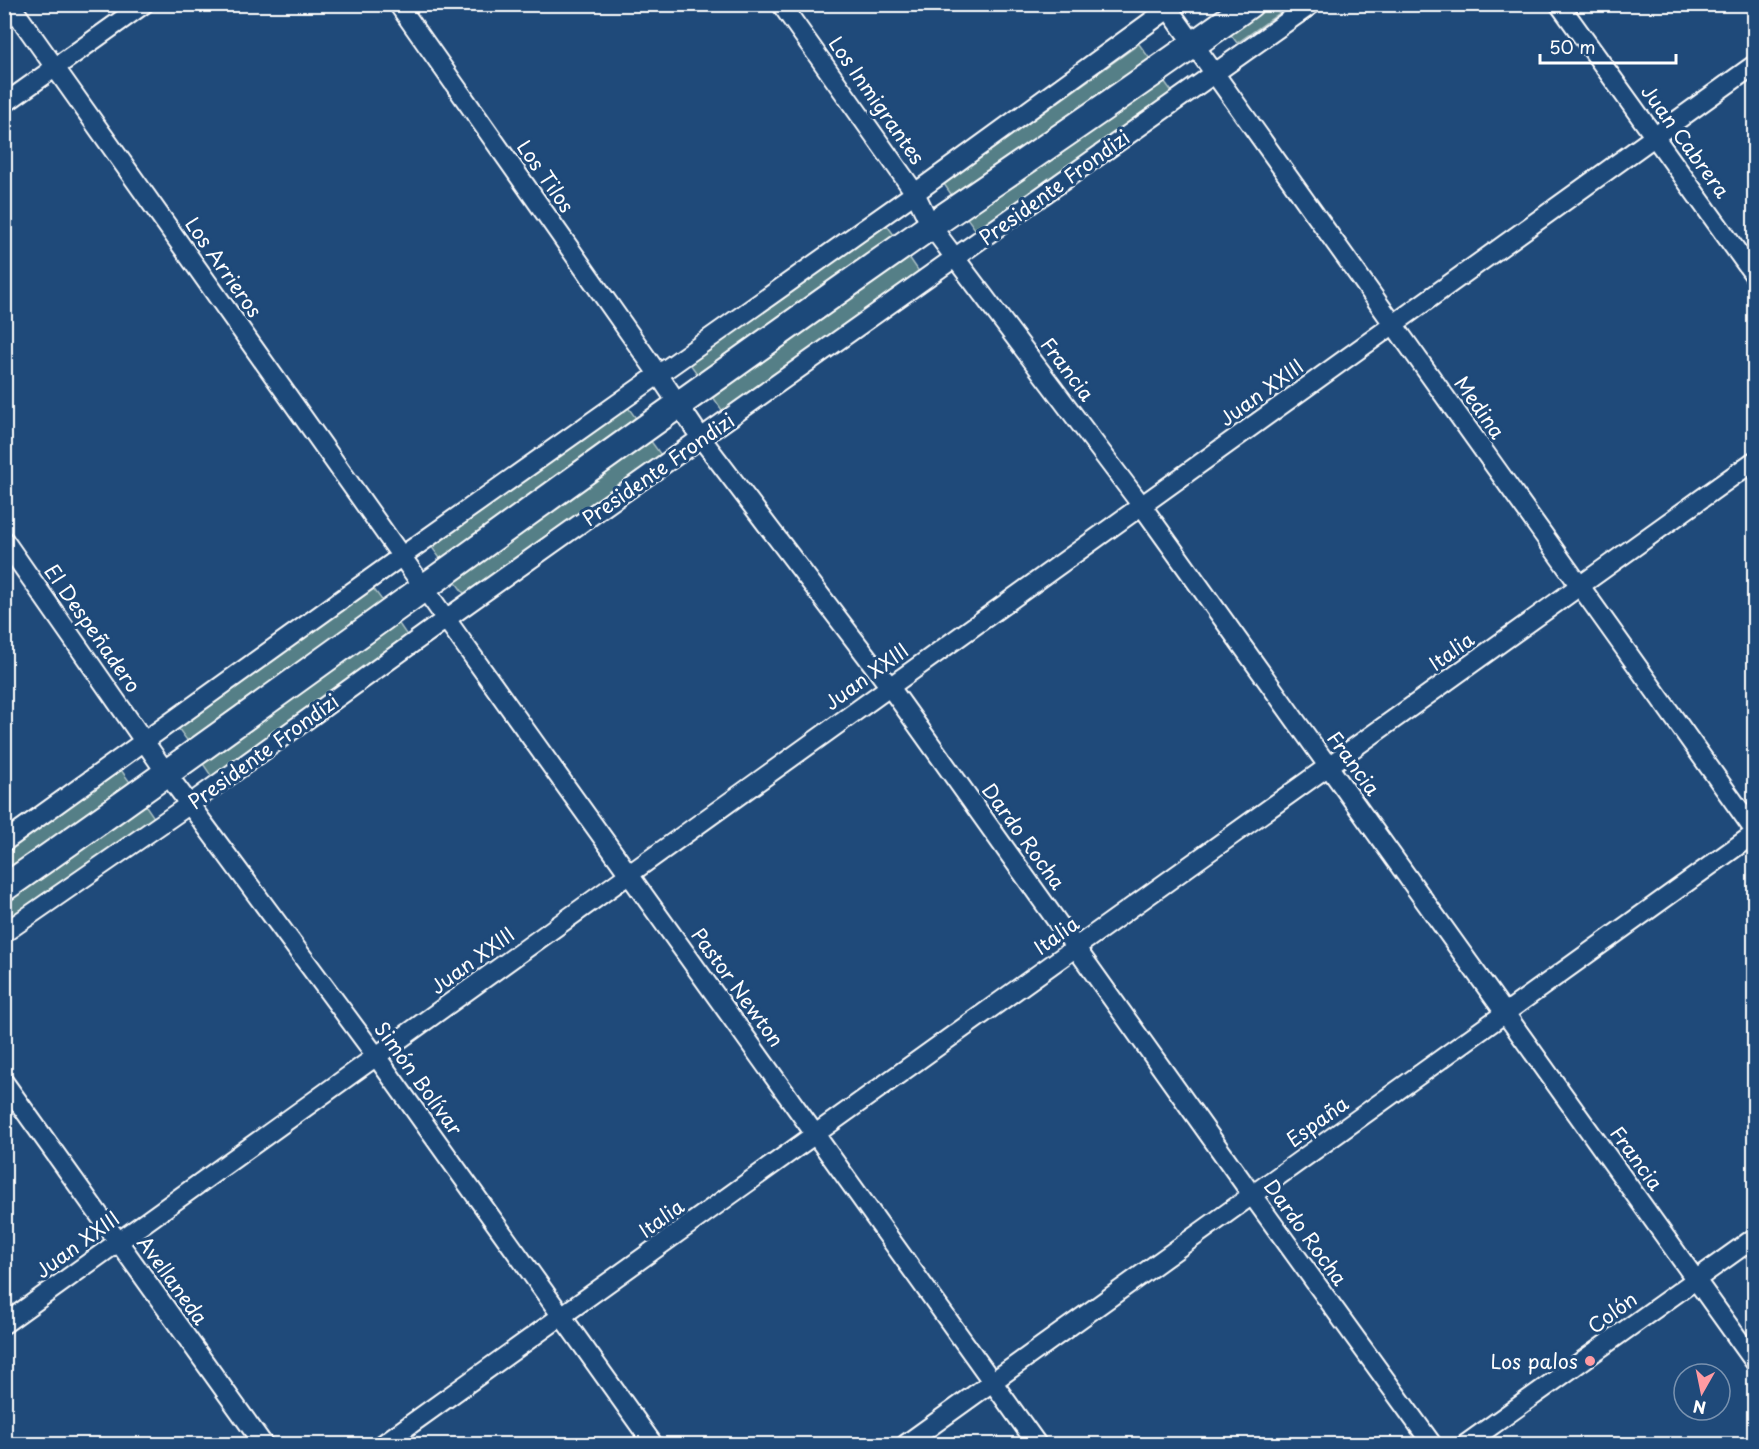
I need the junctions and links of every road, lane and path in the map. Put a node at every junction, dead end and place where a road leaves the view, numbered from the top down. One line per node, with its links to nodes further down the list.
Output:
1 (10, 4): 11 (street, Los Arrieros)
2 (144, 4): 11 (street)
3 (398, 4): 20 (street, Los Tilos)
4 (782, 4): 15 (street, Los Inmigrantes)
5 (1250, 4): 9 (main road, Presidente Frondizi)
6 (1312, 4): 12 (street, Presidente Frondizi)
7 (1559, 4): 14 (street, Juan Cabrera)
8 (1170, 6): 9 (street, Medina); 15 (street)
9 (1194, 45): 12 (street, Medina); 16 (main road, Presidente Frondizi)
10 (1755, 65): 14 (street, Juan XXIII)
11 (55, 68): 13 (street); 26 (street, Los Arrieros)
12 (1214, 73): 17 (street, Presidente Frondizi); 19 (street, Medina)
13 (4, 104)
14 (1656, 136): 18 (street, Juan Cabrera); 19 (street, Juan XXIII)
15 (915, 193): 16 (street, Francia); 20 (street)
16 (932, 226): 17 (street, Francia); 21 (main road, Presidente Frondizi)
17 (956, 258): 22 (street, Presidente Frondizi); 24 (street, Francia)
18 (1755, 275)
19 (1394, 325): 24 (street, Juan XXIII); 27 (street, Medina)
20 (658, 374): 21 (street, Dardo Rocha); 26 (street)
21 (679, 404): 22 (street, Dardo Rocha); 28 (main road, Presidente Frondizi)
22 (701, 438): 29 (street, Presidente Frondizi); 30 (street, Dardo Rocha)
23 (1755, 461): 27 (street, Italia)
24 (1142, 506): 30 (street, Juan XXIII); 32 (street, Francia)
25 (4, 540): 31 (street, El Despeñadero)
26 (402, 556): 28 (street, Pastor Newton); 31 (street)
27 (1580, 586): 32 (street, Italia); 35 (street, Medina)
28 (423, 587): 29 (street, Pastor Newton); 33 (main road, Presidente Frondizi)
29 (446, 619): 34 (street, Presidente Frondizi); 37 (street, Pastor Newton)
30 (890, 687): 37 (street, Juan XXIII); 40 (street, Dardo Rocha)
31 (144, 741): 33 (street, Simón Bolívar); 36 (street)
32 (1328, 767): 40 (street, Italia); 41 (street, Francia)
33 (167, 774): 34 (street, Simón Bolívar); 38 (main road, Presidente Frondizi)
34 (190, 804): 39 (street, Presidente Frondizi); 42 (street, Simón Bolívar)
35 (1755, 832): 41 (street, España)
36 (4, 842)
37 (630, 874): 42 (street, Juan XXIII); 44 (street, Pastor Newton)
38 (4, 888)
39 (4, 933)
40 (1076, 948): 44 (street, Italia); 45 (street, Dardo Rocha)
41 (1505, 1014): 45 (street, España); 48 (street, Francia)
42 (376, 1056): 47 (street, Juan XXIII); 49 (street, Simón Bolívar)
43 (4, 1082): 47 (street, Avellaneda)
44 (816, 1134): 49 (street, Italia); 52 (street, Pastor Newton)
45 (1252, 1195): 52 (street, España); 58 (street, Dardo Rocha)
46 (1755, 1238): 48 (street, Colón)
47 (118, 1242): 50 (street, Juan XXIII); 53 (street, Avellaneda)
48 (1696, 1280): 51 (street, Francia); 59 (street, Colón)
49 (562, 1317): 54 (street, Italia); 55 (street, Simón Bolívar)
50 (4, 1324)
51 (1755, 1361)
52 (992, 1382): 56 (street, España); 57 (street, Pastor Newton)
53 (263, 1444)
54 (383, 1444)
55 (653, 1444)
56 (906, 1444)
57 (1037, 1444)
58 (1432, 1444)
59 (1466, 1444)

